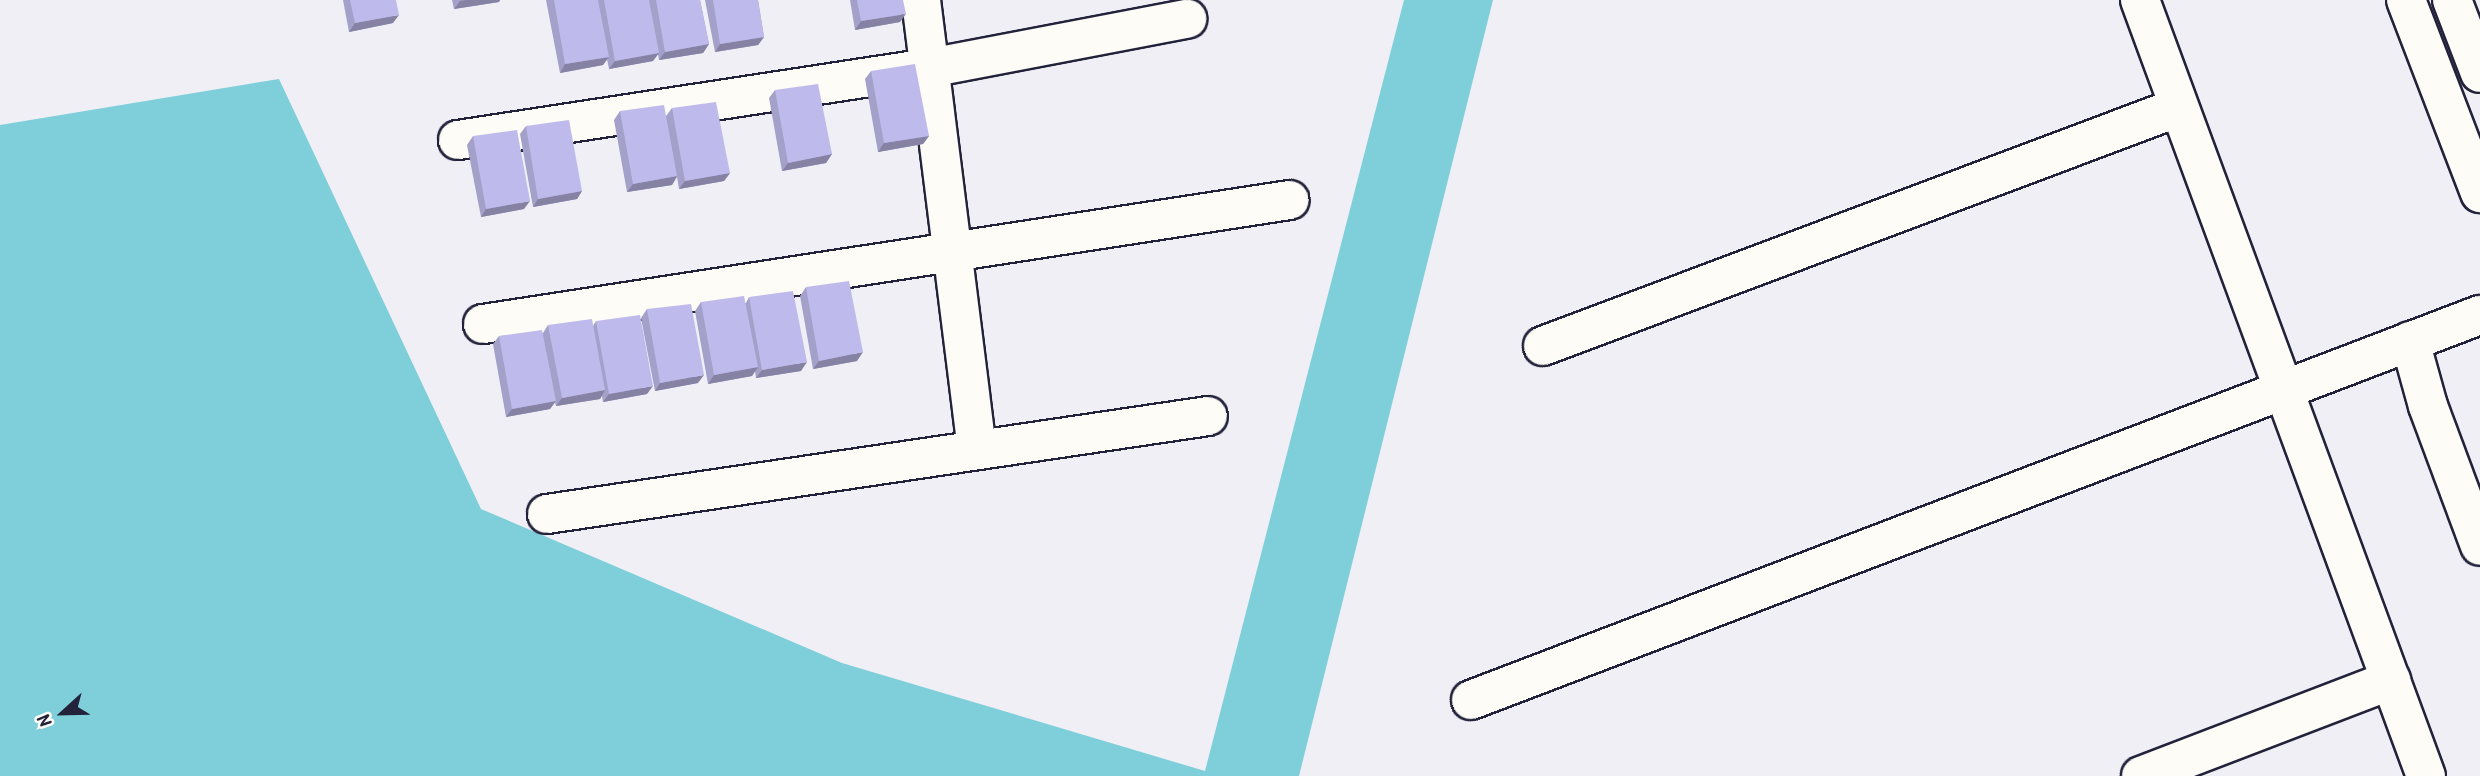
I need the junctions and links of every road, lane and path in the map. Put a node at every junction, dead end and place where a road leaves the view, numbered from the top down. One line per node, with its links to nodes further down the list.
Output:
1 (920, 0): 6 (street)
2 (2140, 0): 8 (street)
3 (2406, 0): 10 (street)
4 (2454, 1): 7 (street)
5 (1187, 19): 6 (street)
6 (929, 68): 9 (street); 12 (street)
7 (2480, 74)
8 (2179, 107): 16 (street); 17 (street)
9 (458, 140)
10 (2480, 192)
11 (1290, 200): 12 (street)
12 (951, 251): 14 (street); 19 (street)
13 (2480, 315): 15 (street)
14 (483, 324)
15 (2410, 341): 17 (street); 21 (street)
16 (1543, 346)
17 (2284, 390): 22 (street); 23 (street)
18 (1208, 416): 19 (street)
19 (977, 449): 20 (street)
20 (547, 514)
21 (2480, 547)
22 (2391, 680): 24 (street); 25 (street)
23 (1471, 699)
24 (2141, 776)
25 (2426, 776)

